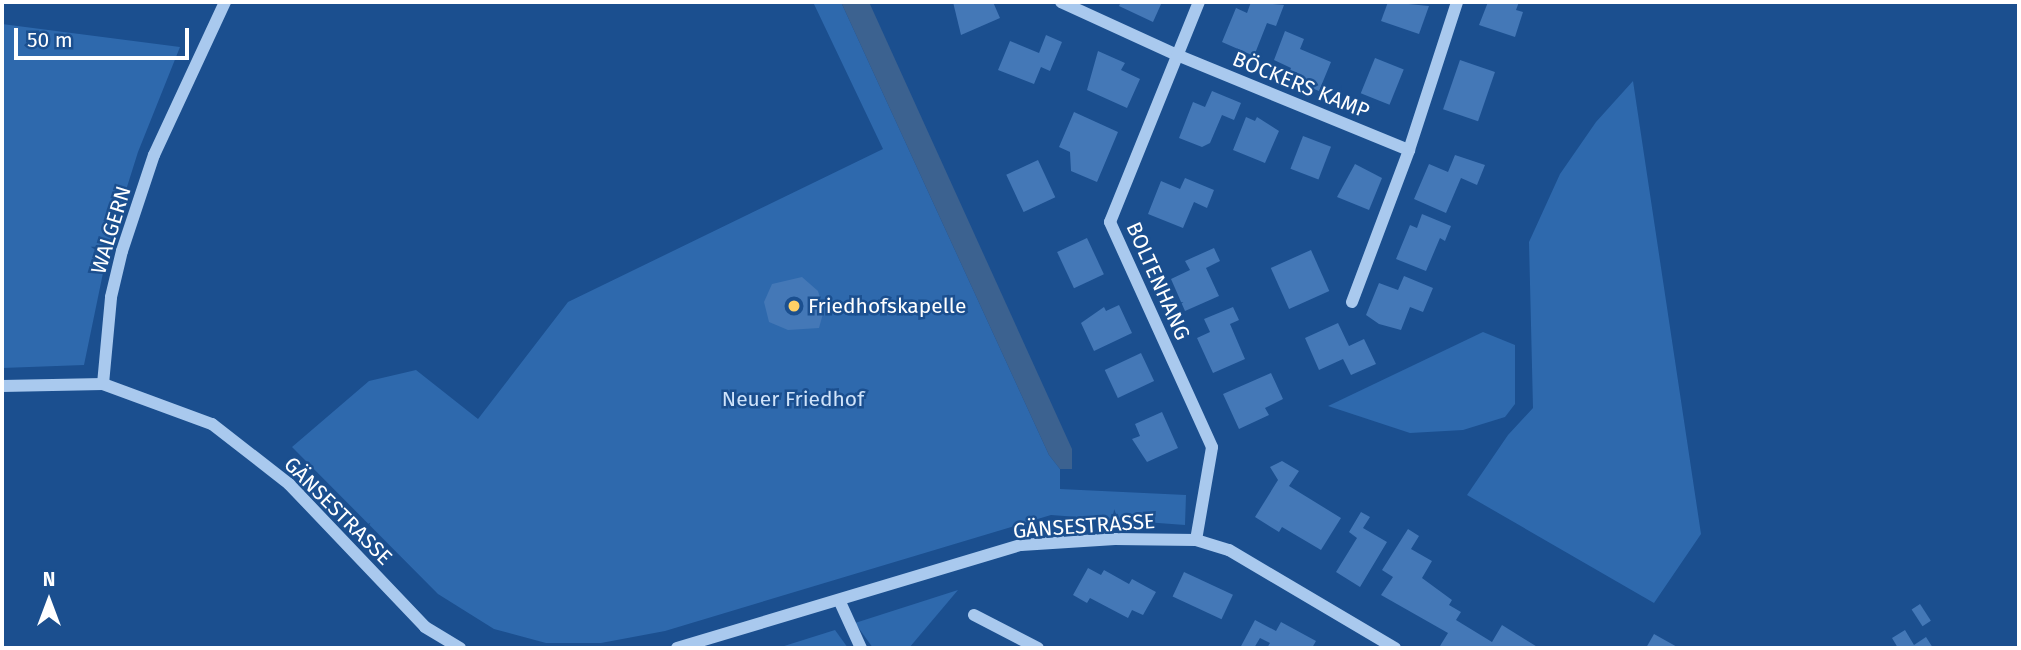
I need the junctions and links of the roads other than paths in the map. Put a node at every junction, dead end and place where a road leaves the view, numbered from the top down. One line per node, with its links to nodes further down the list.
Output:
1 (225, 2): 8 (street, WALGERN)
2 (1061, 2): 5 (street, BÖCKERS KAMP)
3 (1199, 2): 5 (street, BOLTENHANG)
4 (1457, 2): 6 (street)
5 (1177, 55): 6 (street, BÖCKERS KAMP); 10 (street, BOLTENHANG)
6 (1409, 150): 7 (street)
7 (1352, 302)
8 (103, 384): 9 (street); 13 (street, GÄNSESTRASSE)
9 (2, 386)
10 (1196, 540): 11 (street, GÄNSESTRASSE); 17 (street, GÄNSESTRASSE)
11 (839, 602): 14 (street, GÄNSESTRASSE); 15 (street)
12 (974, 615): 16 (street)
13 (460, 648)
14 (677, 648)
15 (861, 648)
16 (1038, 648)
17 (1395, 648)

